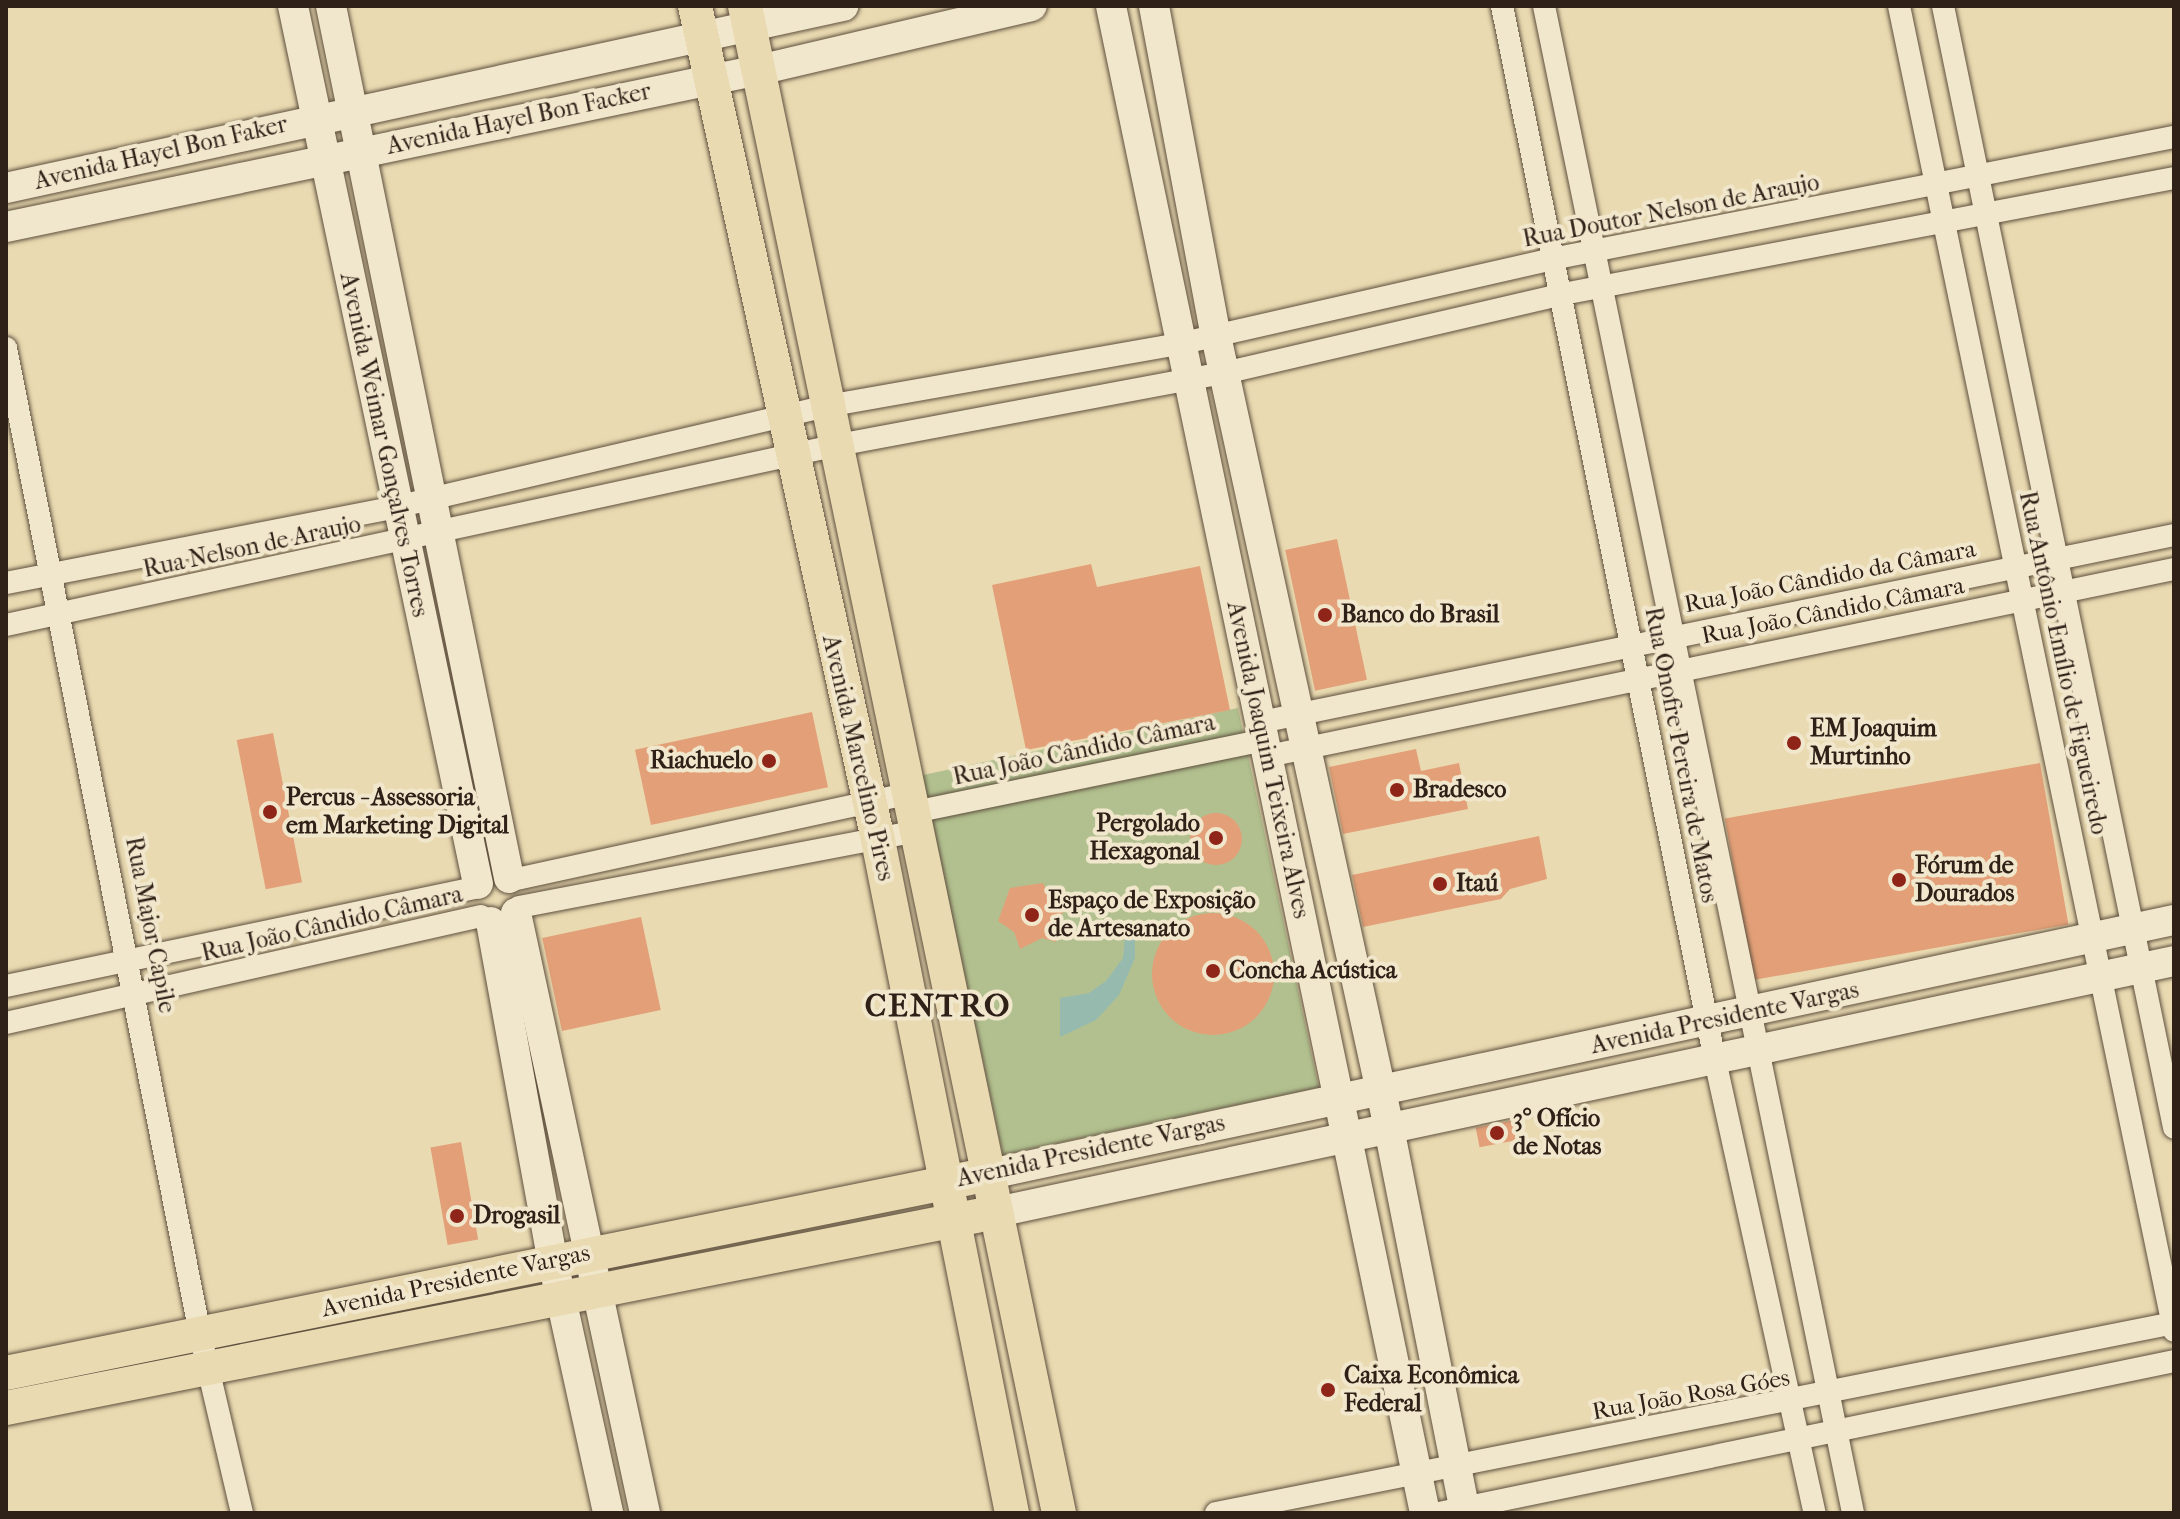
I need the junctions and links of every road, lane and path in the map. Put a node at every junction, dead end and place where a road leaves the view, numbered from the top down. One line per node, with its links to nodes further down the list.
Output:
1 (293, 6): 16 (main road, Avenida Weimar Gonçalves Torres)
2 (331, 6): 15 (main road, Avenida Weimar Gonçalves Torres)
3 (843, 6): 11 (main road, Avenida Hayel Bon Facker)
4 (1032, 6): 13 (main road, Avenida Hayel Bon Facker)
5 (1111, 6): 32 (main road, Avenida Joaquim Teixeira Alves)
6 (1154, 6): 31 (main road, Avenida Joaquim Teixeira Alves)
7 (1502, 6): 28 (street, Rua Onofre Pereira de Matos)
8 (1544, 6): 27 (street, Rua Onofre Pereira de Matos)
9 (1899, 6): 22 (street, Rua Antônio Emílio de Figueiredo)
10 (1943, 6): 20 (street, Rua Antônio Emílio de Figueiredo)
11 (747, 16): 12 (main road, Avenida Hayel Bon Facker); 13 (main road, Avenida Marcelino Pires)
12 (698, 22): 14 (main road, Avenida Marcelino Pires); 15 (main road, Avenida Hayel Bon Facker)
13 (759, 70): 14 (main road, Avenida Hayel Bon Facker); 36 (main road, Avenida Marcelino Pires)
14 (710, 78): 18 (main road, Avenida Hayel Bon Facker); 37 (main road, Avenida Marcelino Pires)
15 (352, 110): 16 (main road, Avenida Hayel Bon Facker); 18 (main road, Avenida Weimar Gonçalves Torres)
16 (317, 117): 19 (main road, Avenida Weimar Gonçalves Torres); 23 (main road, Avenida Hayel Bon Faker)
17 (2174, 137): 20 (street, Rua Doutor Nelson de Araujo)
18 (362, 153): 19 (main road, Avenida Hayel Bon Facker); 40 (main road, Avenida Weimar Gonçalves Torres)
19 (325, 160): 26 (main road, Avenida Hayel Bon Facker); 41 (main road, Avenida Weimar Gonçalves Torres)
20 (1975, 178): 22 (street, Rua Doutor Nelson de Araujo); 24 (street, Rua Antônio Emílio de Figueiredo)
21 (2174, 178): 24 (street)
22 (1936, 186): 25 (street, Rua Antônio Emílio de Figueiredo); 27 (street, Rua Doutor Nelson de Araujo)
23 (6, 188)
24 (1983, 217): 25 (street); 45 (street, Rua Antônio Emílio de Figueiredo)
25 (1946, 226): 29 (street); 46 (street, Rua Antônio Emílio de Figueiredo)
26 (6, 227)
27 (1595, 252): 28 (street, Rua Doutor Nelson de Araujo); 29 (street, Rua Onofre Pereira de Matos)
28 (1557, 258): 30 (street, Rua Onofre Pereira de Matos); 31 (street, Rua Doutor Nelson de Araujo)
29 (1602, 287): 30 (street); 54 (street, Rua Onofre Pereira de Matos)
30 (1563, 294): 34 (street); 55 (street, Rua Onofre Pereira de Matos)
31 (1216, 336): 32 (street, Rua Doutor Nelson de Araujo); 34 (main road, Avenida Joaquim Teixeira Alves)
32 (1179, 344): 35 (main road, Avenida Joaquim Teixeira Alves); 36 (street, Rua Doutor Nelson de Araujo)
33 (6, 348): 48 (street, Rua Major Capile)
34 (1224, 373): 35 (street); 58 (main road, Avenida Joaquim Teixeira Alves)
35 (1186, 381): 38 (street, Rua Nelson de Araujo); 59 (main road, Avenida Joaquim Teixeira Alves)
36 (827, 406): 37 (street, Rua Nelson de Araujo); 38 (main road, Avenida Marcelino Pires)
37 (783, 416): 39 (main road, Avenida Marcelino Pires); 40 (street, Rua Nelson de Araujo)
38 (838, 445): 39 (street, Rua Nelson de Araujo); 62 (main road, Avenida Marcelino Pires)
39 (790, 456): 42 (street, Rua Nelson de Araujo); 61 (main road, Avenida Marcelino Pires)
40 (435, 499): 41 (street, Rua Nelson de Araujo); 42 (main road, Avenida Weimar Gonçalves Torres)
41 (396, 507): 44 (main road, Avenida Weimar Gonçalves Torres); 48 (street, Rua Nelson de Araujo)
42 (443, 534): 44 (street, Rua Nelson de Araujo); 64 (main road, Avenida Weimar Gonçalves Torres)
43 (2174, 535): 45 (street, Rua João Cândido da Câmara)
44 (404, 541): 52 (street, Rua Nelson de Araujo); 64 (main road, Avenida Weimar Gonçalves Torres)
45 (2052, 559): 46 (street, Rua João Cândido da Câmara); 50 (street, Rua Antônio Emílio de Figueiredo)
46 (2018, 567): 51 (street, Rua Antônio Emílio de Figueiredo); 54 (street, Rua João Cândido da Câmara)
47 (2174, 569): 50 (street, Rua João Cândido Câmara)
48 (52, 574): 49 (street, Rua Nelson de Araujo); 52 (street, Rua Major Capile)
49 (6, 583)
50 (2059, 589): 51 (street, Rua João Cândido Câmara); 66 (street, Rua Antônio Emílio de Figueiredo)
51 (2026, 598): 56 (street, Rua João Cândido Câmara); 67 (street, Rua Antônio Emílio de Figueiredo)
52 (60, 614): 53 (street, Rua Nelson de Araujo); 68 (street, Rua Major Capile)
53 (6, 625)
54 (1673, 633): 55 (street, Rua João Cândido da Câmara); 56 (street, Rua Onofre Pereira de Matos)
55 (1632, 643): 57 (street, Rua Onofre Pereira de Matos); 58 (street, Rua João Cândido da Câmara)
56 (1681, 668): 57 (street, Rua João Cândido Câmara); 74 (street, Rua Onofre Pereira de Matos)
57 (1639, 678): 60 (street, Rua João Cândido Câmara); 76 (street, Rua Onofre Pereira de Matos)
58 (1298, 715): 59 (street, Rua João Cândido da Câmara); 60 (main road, Avenida Joaquim Teixeira Alves)
59 (1265, 740): 60 (street, Rua João Cândido Câmara); 62 (street, Rua João Cândido Câmara); 80 (main road, Avenida Joaquim Teixeira Alves)
60 (1303, 749): 79 (main road, Avenida Joaquim Teixeira Alves)
61 (869, 802): 62 (street, Rua João Cândido Câmara); 63 (main road, Avenida Marcelino Pires); 64 (street, Rua João Cândido Câmara)
62 (914, 812): 63 (street, Rua João Cândido Câmara); 84 (main road, Avenida Marcelino Pires)
63 (878, 840): 64 (street, Rua João Cândido Câmara); 85 (main road, Avenida Marcelino Pires)
64 (498, 899): 68 (street); 73 (street, Rua João Cândido Câmara); 89 (main road, Avenida Weimar Gonçalves Torres); 91 (main road, Avenida Weimar Gonçalves Torres)
65 (2174, 920): 66 (main road, Avenida Presidente Vargas)
66 (2134, 929): 67 (main road, Avenida Presidente Vargas); 70 (street, Rua Antônio Emílio de Figueiredo)
67 (2093, 939): 71 (street, Rua Antônio Emílio de Figueiredo); 74 (main road, Avenida Presidente Vargas)
68 (131, 959): 72 (street); 73 (street, Rua Major Capile)
69 (2174, 961): 70 (main road, Avenida Presidente Vargas)
70 (2142, 968): 71 (main road, Avenida Presidente Vargas); 81 (street, Rua Antônio Emílio de Figueiredo)
71 (2101, 977): 77 (main road, Avenida Presidente Vargas); 94 (street, Rua Antônio Emílio de Figueiredo)
72 (6, 986)
73 (137, 995): 75 (street, Rua João Cândido Câmara); 95 (street, Rua Major Capile)
74 (1749, 1014): 76 (main road, Avenida Presidente Vargas); 77 (street, Rua Onofre Pereira de Matos)
75 (6, 1023)
76 (1708, 1023): 78 (street, Rua Onofre Pereira de Matos); 79 (main road, Avenida Presidente Vargas)
77 (1757, 1053): 78 (main road, Avenida Presidente Vargas); 98 (street, Rua Onofre Pereira de Matos)
78 (1715, 1060): 82 (main road, Avenida Presidente Vargas); 99 (street, Rua Onofre Pereira de Matos)
79 (1378, 1087): 80 (main road, Avenida Presidente Vargas); 82 (main road, Avenida Joaquim Teixeira Alves)
80 (1339, 1097): 83 (main road, Avenida Joaquim Teixeira Alves); 84 (main road, Avenida Presidente Vargas)
81 (2174, 1127)
82 (1389, 1128): 83 (main road, Avenida Presidente Vargas); 103 (main road, Avenida Joaquim Teixeira Alves)
83 (1348, 1137): 86 (main road, Avenida Presidente Vargas); 104 (main road, Avenida Joaquim Teixeira Alves)
84 (990, 1174): 85 (main road, Avenida Presidente Vargas); 86 (main road, Avenida Marcelino Pires)
85 (947, 1183): 87 (main road, Avenida Presidente Vargas); 88 (main road, Avenida Marcelino Pires)
86 (997, 1212): 88 (main road, Avenida Presidente Vargas); 110 (main road, Avenida Marcelino Pires)
87 (758, 1220): 89 (main road, Avenida Presidente Vargas); 90 (main road)
88 (954, 1221): 90 (main road, Avenida Presidente Vargas); 109 (main road, Avenida Marcelino Pires)
89 (588, 1254): 91 (main road, Avenida Presidente Vargas); 92 (main road, Avenida Weimar Gonçalves Torres)
90 (764, 1256): 92 (main road, Avenida Presidente Vargas)
91 (553, 1262): 93 (main road, Avenida Weimar Gonçalves Torres); 95 (main road, Avenida Presidente Vargas)
92 (596, 1288): 93 (main road, Avenida Presidente Vargas); 108 (main road, Avenida Weimar Gonçalves Torres)
93 (562, 1295): 95 (main road, Avenida Presidente Vargas); 107 (main road, Avenida Weimar Gonçalves Torres)
94 (2174, 1326): 98 (street, Rua João Rosa Góes)
95 (205, 1349): 97 (main road, Avenida Presidente Vargas); 100 (main road, Avenida Presidente Vargas); 106 (street, Rua Major Capile)
96 (2174, 1361): 101 (street)
97 (6, 1373)
98 (1829, 1395): 99 (street, Rua João Rosa Góes); 101 (street, Rua Onofre Pereira de Matos)
99 (1792, 1403): 102 (street, Rua Onofre Pereira de Matos); 103 (street, Rua João Rosa Góes)
100 (6, 1408)
101 (1836, 1430): 102 (street); 114 (street, Rua Onofre Pereira de Matos)
102 (1800, 1438): 105 (street); 113 (street, Rua Onofre Pereira de Matos)
103 (1454, 1464): 104 (street, Rua João Rosa Góes); 105 (main road, Avenida Joaquim Teixeira Alves)
104 (1416, 1471): 111 (street, Rua João Rosa Góes); 112 (main road, Avenida Joaquim Teixeira Alves)
105 (1456, 1511)
106 (242, 1513)
107 (608, 1513)
108 (645, 1513)
109 (1012, 1513)
110 (1059, 1513)
111 (1216, 1513)
112 (1425, 1513)
113 (1815, 1513)
114 (1853, 1513)

